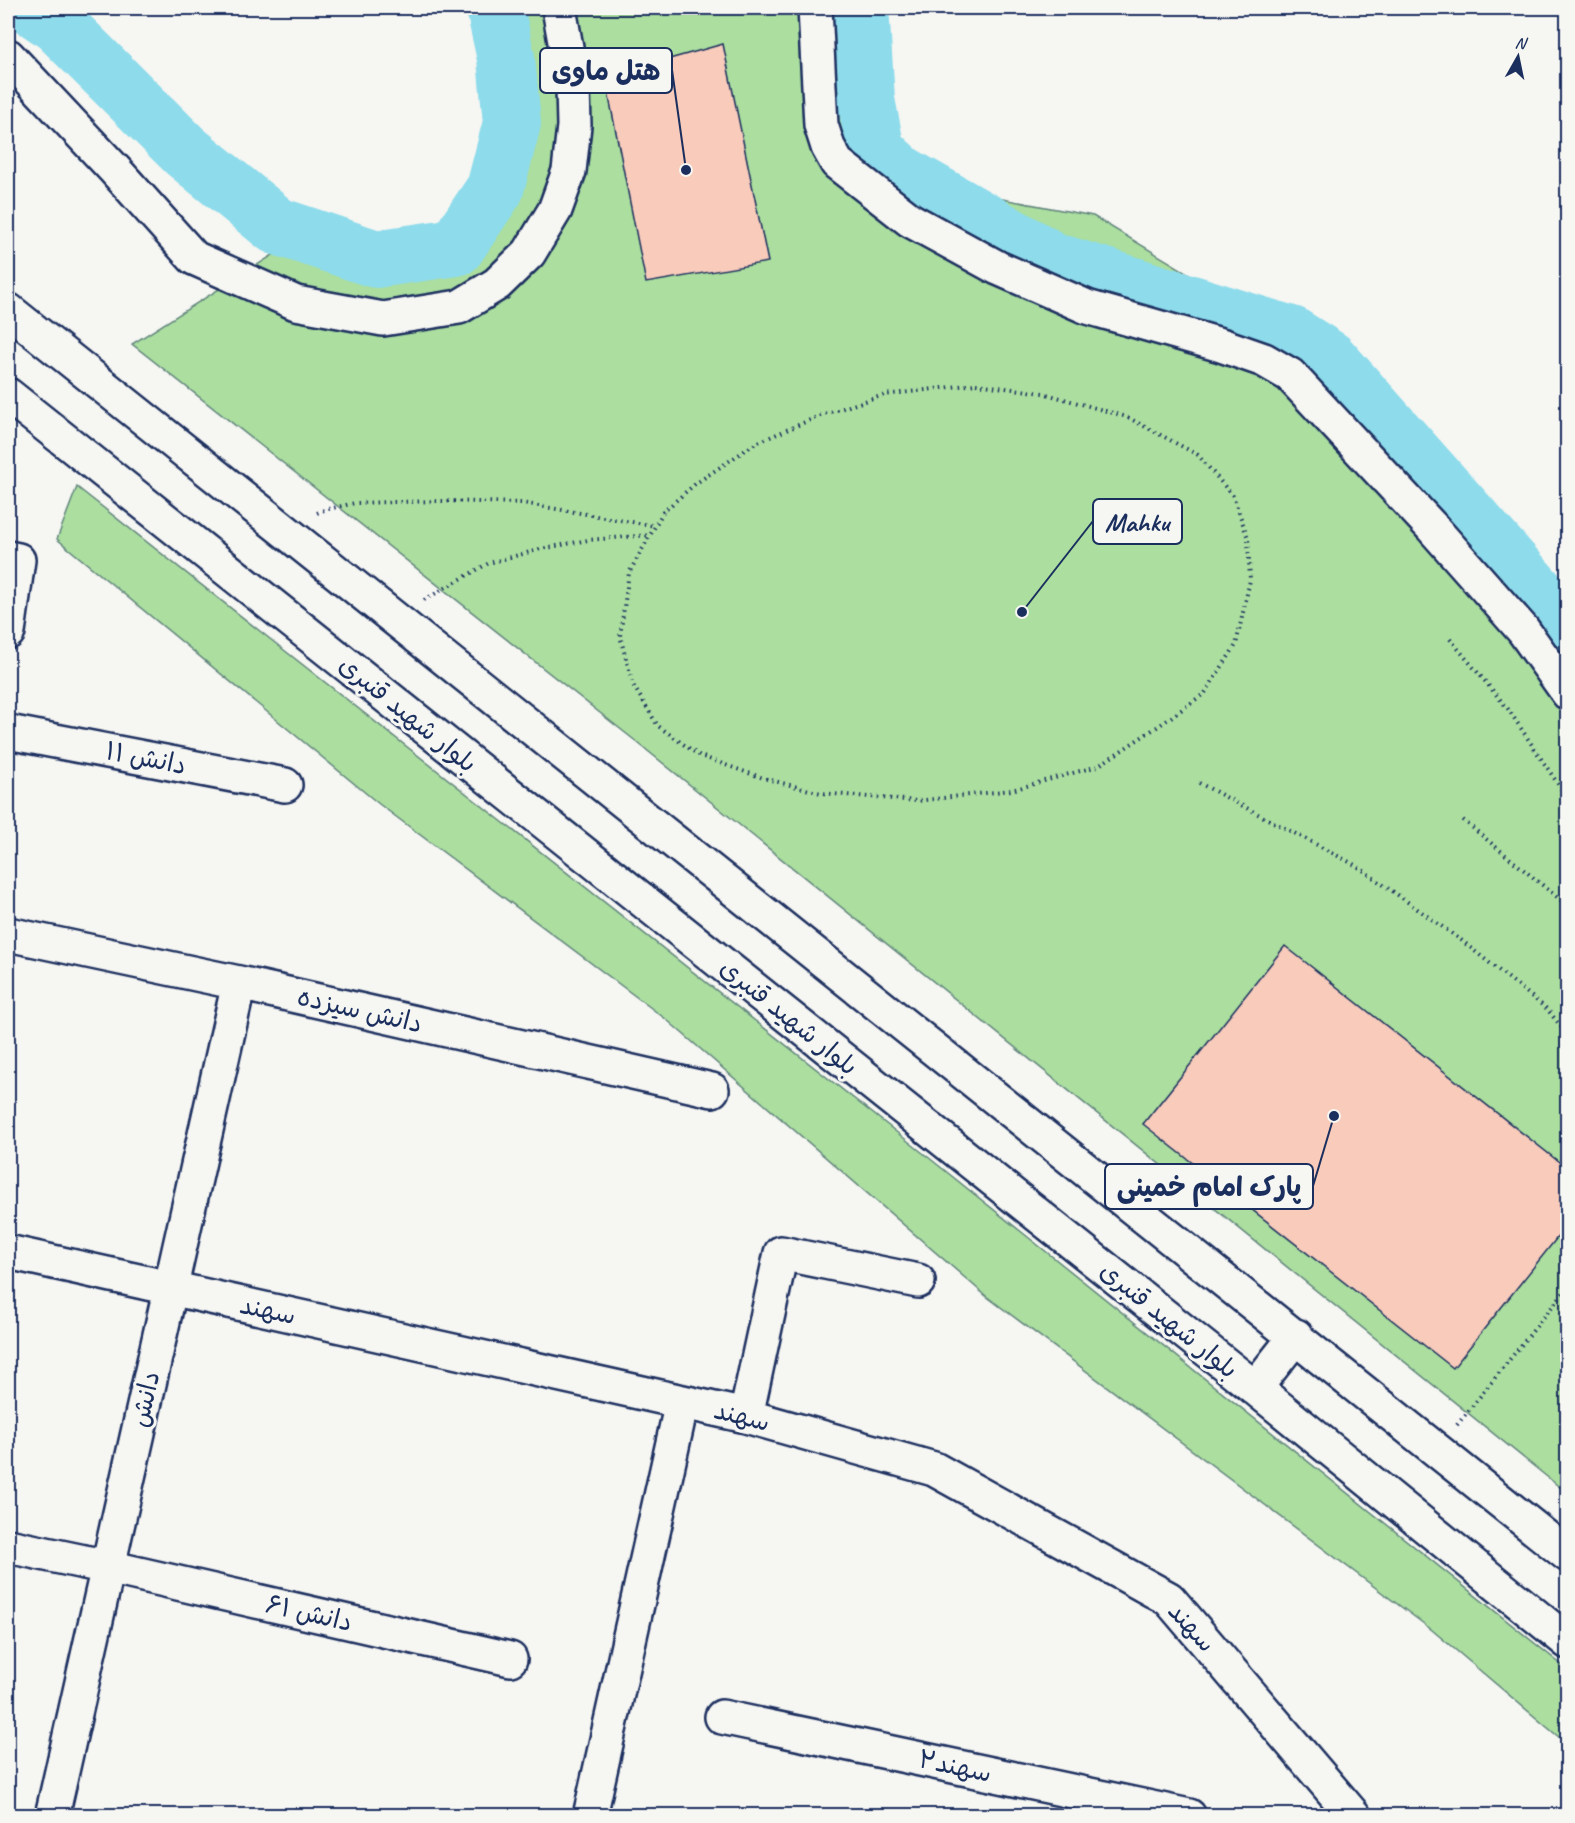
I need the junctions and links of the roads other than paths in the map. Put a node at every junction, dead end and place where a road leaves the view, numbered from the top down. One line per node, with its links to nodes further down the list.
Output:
1 (559, 8): 3 (main road)
2 (815, 8): 8 (main road)
3 (8, 56)
4 (8, 310): 17 (main road)
5 (8, 395): 18 (main road, بلوار شهید قنبری)
6 (13, 559): 7 (main road)
7 (8, 632)
8 (1568, 693)
9 (8, 732): 10 (main road, دانش ۱۱)
10 (285, 785)
11 (8, 934): 12 (main road, دانش سیزده)
12 (239, 983): 13 (main road, دانش سیزده); 16 (main road, دانش)
13 (712, 1090)
14 (8, 1252): 16 (main road, سهند)
15 (918, 1281): 20 (main road)
16 (170, 1288): 19 (main road, سهند); 23 (main road, دانش)
17 (1296, 1336): 18 (main road); 22 (main road)
18 (1254, 1388): 24 (main road, بلوار شهید قنبری)
19 (682, 1402): 20 (main road, سهند); 28 (main road)
20 (746, 1416): 30 (main road, سهند)
21 (8, 1546): 23 (main road, دانش ۶۱)
22 (1568, 1555)
23 (108, 1567): 25 (main road, دانش ۶۱); 27 (main road, دانش)
24 (1568, 1642)
25 (510, 1659)
26 (722, 1717): 29 (main road, سهند۲)
27 (52, 1815)
28 (590, 1815)
29 (1189, 1815)
30 (1354, 1815)

